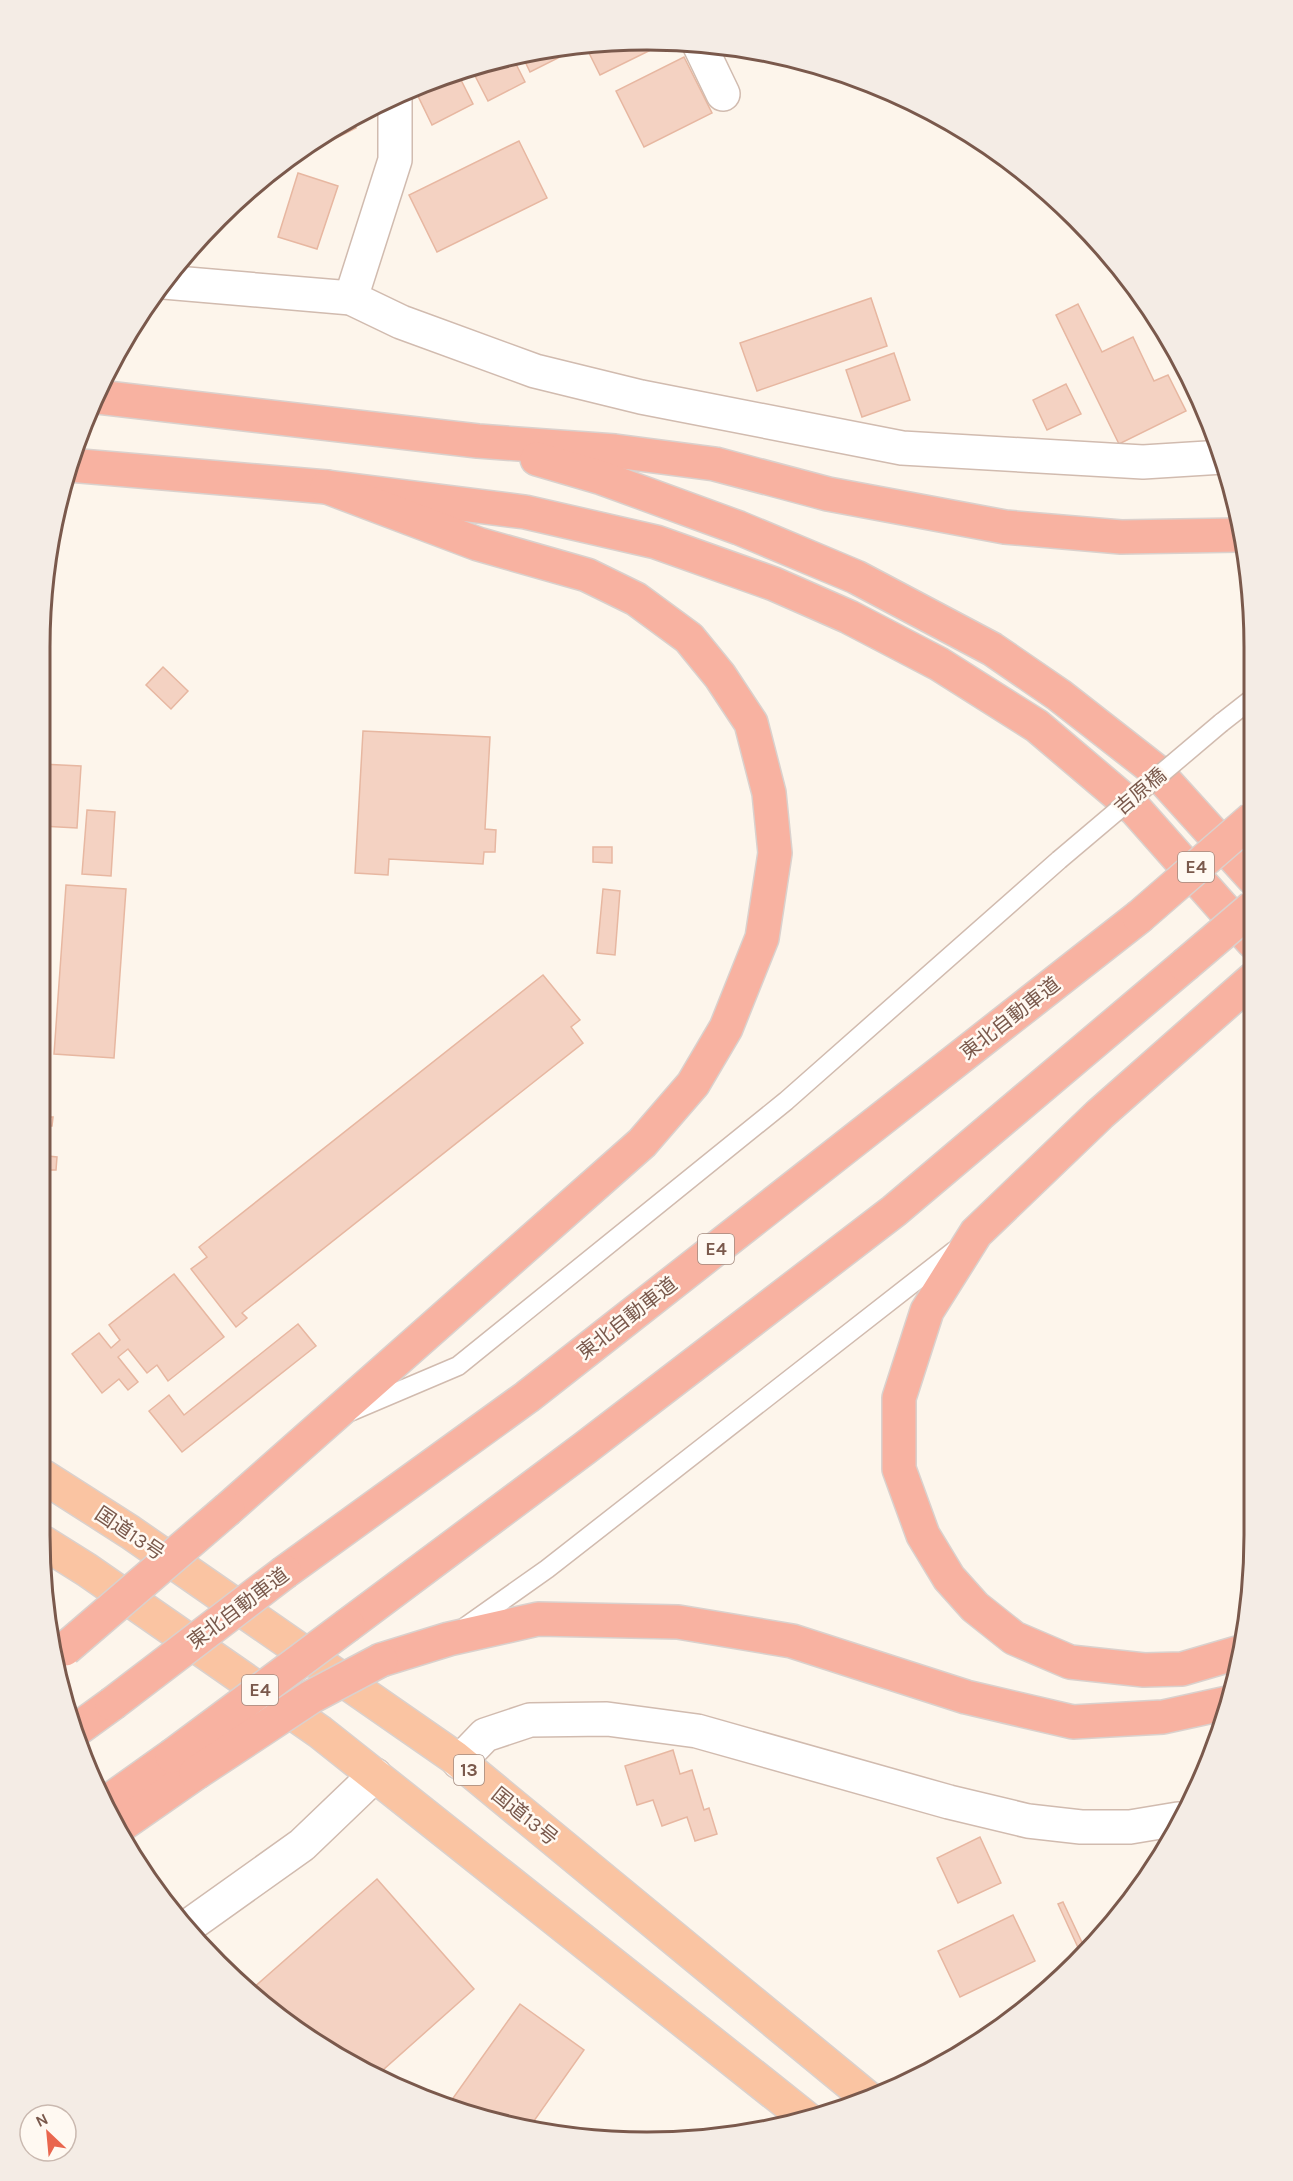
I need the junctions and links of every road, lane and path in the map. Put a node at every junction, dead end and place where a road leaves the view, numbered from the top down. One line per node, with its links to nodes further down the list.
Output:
1 (703, 53): 2 (street)
2 (723, 94)
3 (395, 105): 5 (street)
4 (173, 283): 5 (street)
5 (351, 298): 8 (street)
6 (104, 399): 7 (highway)
7 (478, 441): 11 (highway); 14 (highway)
8 (1213, 458)
9 (78, 466): 10 (highway)
10 (327, 488): 16 (highway); 19 (highway)
11 (1233, 535)
12 (1244, 706): 19 (lane, 吉原橋, bridge)
13 (1244, 826): 26 (highway, 東北自動車道 / E4, bridge)
14 (1244, 868)
15 (1244, 916): 28 (highway, E4, bridge)
16 (1244, 932)
17 (1244, 988): 18 (highway)
18 (976, 1233): 22 (lane); 24 (highway)
19 (328, 1421): 23 (highway, bridge)
20 (50, 1481): 27 (highway, 国道13号 / 13)
21 (50, 1547): 29 (highway)
22 (449, 1639): 25 (highway); 28 (highway, bridge)
23 (61, 1652)
24 (1231, 1655)
25 (1218, 1705)
26 (81, 1726)
27 (459, 1762): 31 (street); 34 (highway, 国道13号 / 13)
28 (184, 1765): 30 (highway, E4); 32 (highway)
29 (375, 1775): 33 (street); 35 (highway)
30 (112, 1801)
31 (1171, 1820)
32 (123, 1822)
33 (193, 1922)
34 (861, 2091)
35 (798, 2112)

